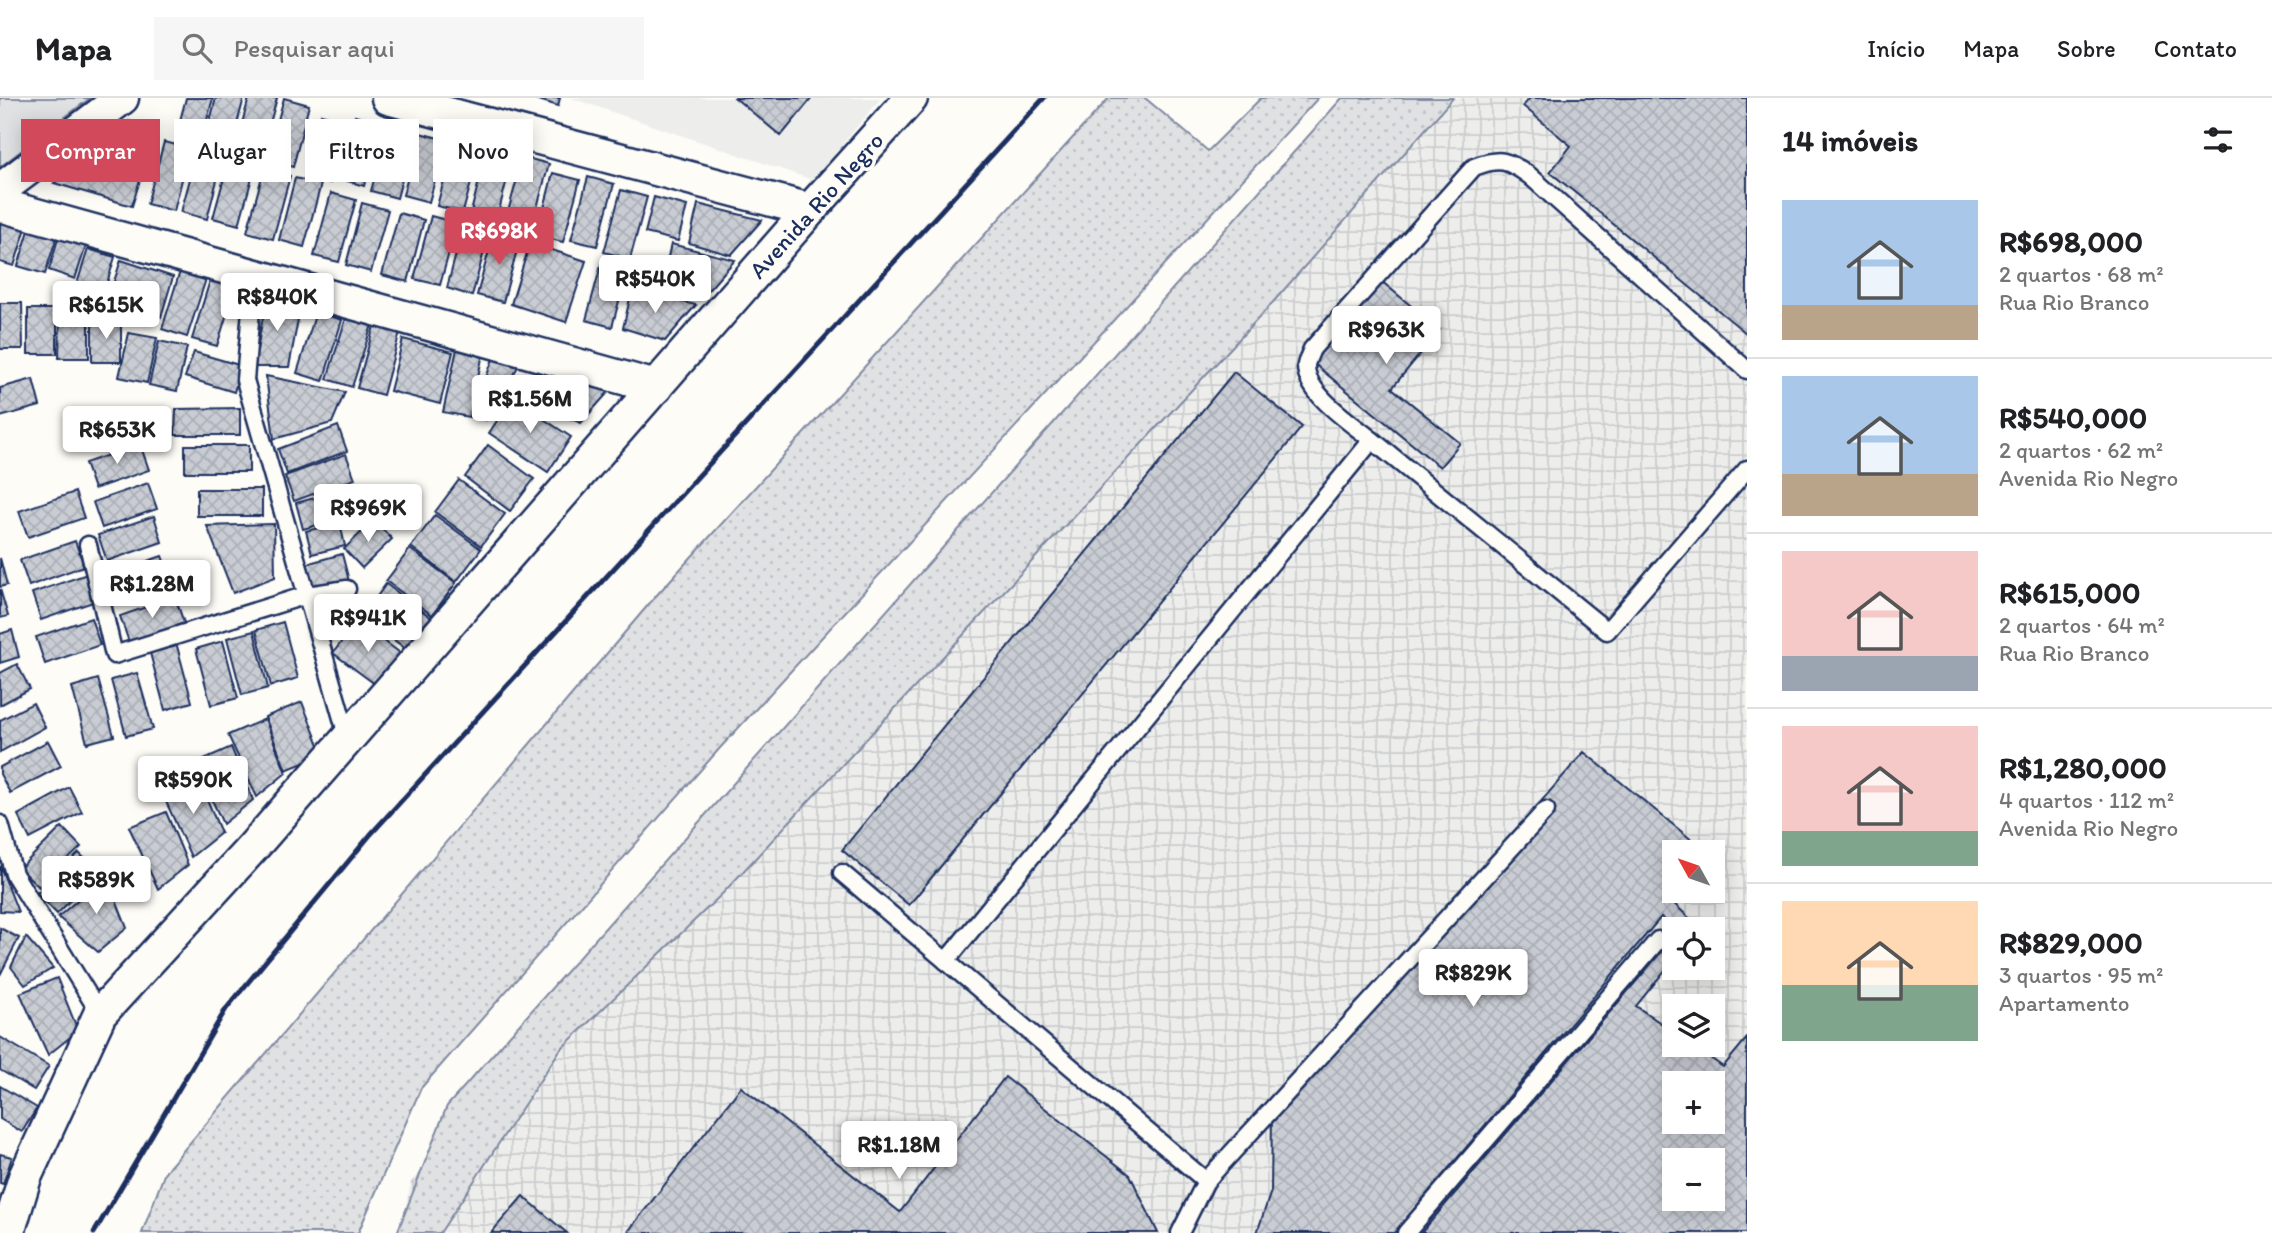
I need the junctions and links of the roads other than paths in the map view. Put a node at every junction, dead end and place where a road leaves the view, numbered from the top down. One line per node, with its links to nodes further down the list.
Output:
1 (122, 98): 5 (street)
2 (388, 98): 4 (street)
3 (911, 98): 7 (street, Avenida Rio Negro)
4 (443, 105): 7 (street)
5 (0, 190)
6 (0, 205): 8 (street)
7 (810, 210): 10 (street, Avenida Rio Negro)
8 (254, 275): 10 (street); 15 (lane)
9 (1747, 370): 11 (lane)
10 (656, 387): 16 (street, Avenida Rio Negro)
11 (1372, 440): 12 (lane); 21 (lane)
12 (1747, 469)
13 (88, 545): 15 (lane)
14 (347, 589): 15 (lane)
15 (307, 595): 16 (lane)
16 (348, 739): 22 (street, Avenida Rio Negro)
17 (1546, 810): 23 (lane)
18 (0, 824): 22 (lane)
19 (842, 873): 21 (lane)
20 (1658, 940): 26 (lane)
21 (946, 961): 23 (lane)
22 (100, 1014): 24 (street, Avenida Rio Negro)
23 (1206, 1181): 25 (lane)
24 (8, 1233)
25 (1181, 1233)
26 (1406, 1233)

